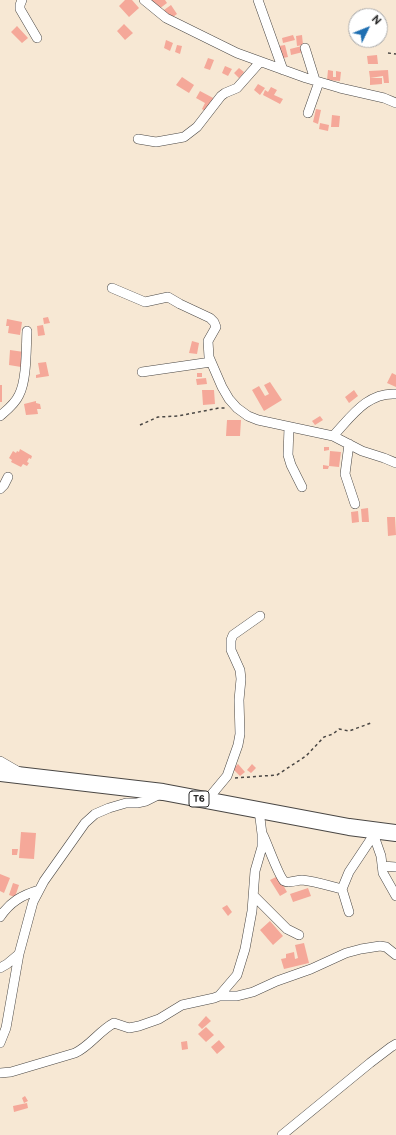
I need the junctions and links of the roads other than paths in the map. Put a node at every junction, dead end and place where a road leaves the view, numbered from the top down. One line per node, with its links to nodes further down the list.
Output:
1 (22, 0): 4 (street)
2 (144, 0): 6 (street)
3 (258, 0): 7 (street)
4 (37, 38)
5 (305, 48): 8 (street)
6 (260, 62): 7 (street); 11 (street)
7 (283, 70): 8 (street)
8 (317, 81): 9 (street); 10 (street)
9 (396, 104)
10 (308, 114)
11 (138, 139)
12 (112, 288): 14 (street)
13 (27, 331): 17 (street)
14 (211, 362): 15 (street); 18 (street)
15 (142, 372)
16 (396, 394): 19 (street)
17 (0, 416)
18 (288, 427): 19 (street); 23 (street)
19 (333, 436): 20 (street)
20 (349, 444): 21 (street); 25 (street)
21 (396, 463)
22 (8, 476): 24 (street)
23 (302, 487)
24 (0, 488)
25 (355, 504)
26 (260, 616): 31 (street)
27 (0, 761): 29 (street)
28 (0, 773): 29 (highway, T6)
29 (27, 776): 30 (highway, T6)
30 (163, 792): 31 (highway, T6); 39 (street)
31 (207, 800): 32 (highway, T6)
32 (259, 810): 33 (highway, T6); 35 (street)
33 (375, 833): 34 (highway, T6); 36 (street); 38 (street)
34 (396, 833)
35 (262, 834): 38 (street); 40 (street)
36 (382, 866): 37 (street); 41 (street)
37 (396, 867)
38 (342, 889): 42 (street)
39 (39, 890): 43 (street); 45 (street)
40 (254, 896): 44 (street); 48 (street)
41 (396, 896)
42 (349, 912)
43 (0, 917)
44 (298, 936)
45 (19, 954): 47 (street); 49 (street)
46 (396, 955): 48 (street)
47 (0, 968)
48 (219, 996): 51 (street)
49 (0, 1043)
50 (396, 1044): 52 (street)
51 (0, 1073)
52 (282, 1135)

